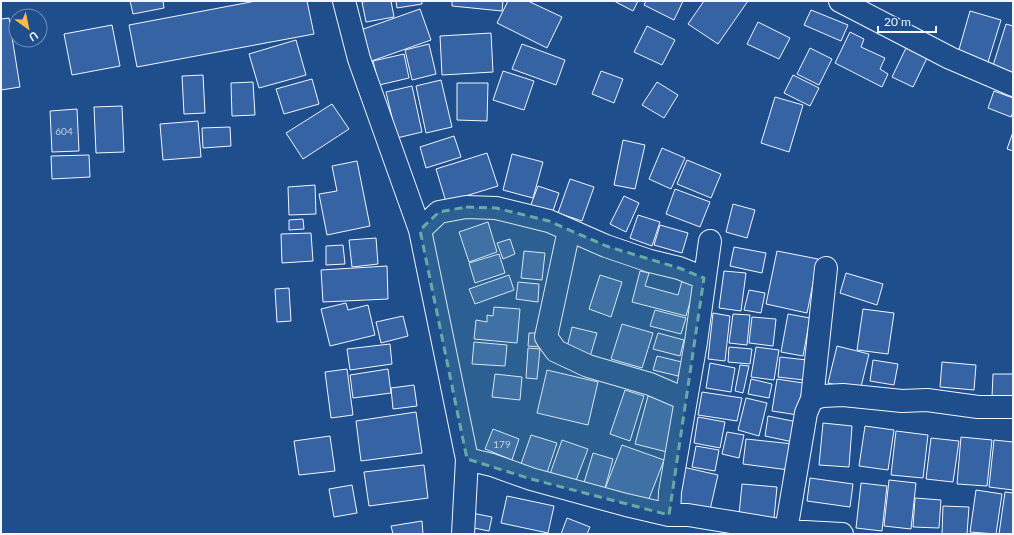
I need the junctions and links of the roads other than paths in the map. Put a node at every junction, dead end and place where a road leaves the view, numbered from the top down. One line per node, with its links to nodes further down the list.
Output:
1 (344, 1): 4 (street)
2 (840, 1): 3 (street)
3 (1013, 85)
4 (420, 230): 5 (street); 12 (street)
5 (569, 230): 8 (street); 9 (street)
6 (710, 241): 8 (street)
7 (826, 268): 10 (street)
8 (704, 278): 9 (street)
9 (685, 399): 13 (street)
10 (812, 399): 11 (street); 15 (street)
11 (1013, 407)
12 (467, 458): 13 (street); 16 (street)
13 (669, 515): 14 (street)
14 (742, 529): 15 (street)
15 (786, 531): 17 (street)
16 (463, 534)
17 (842, 534)

